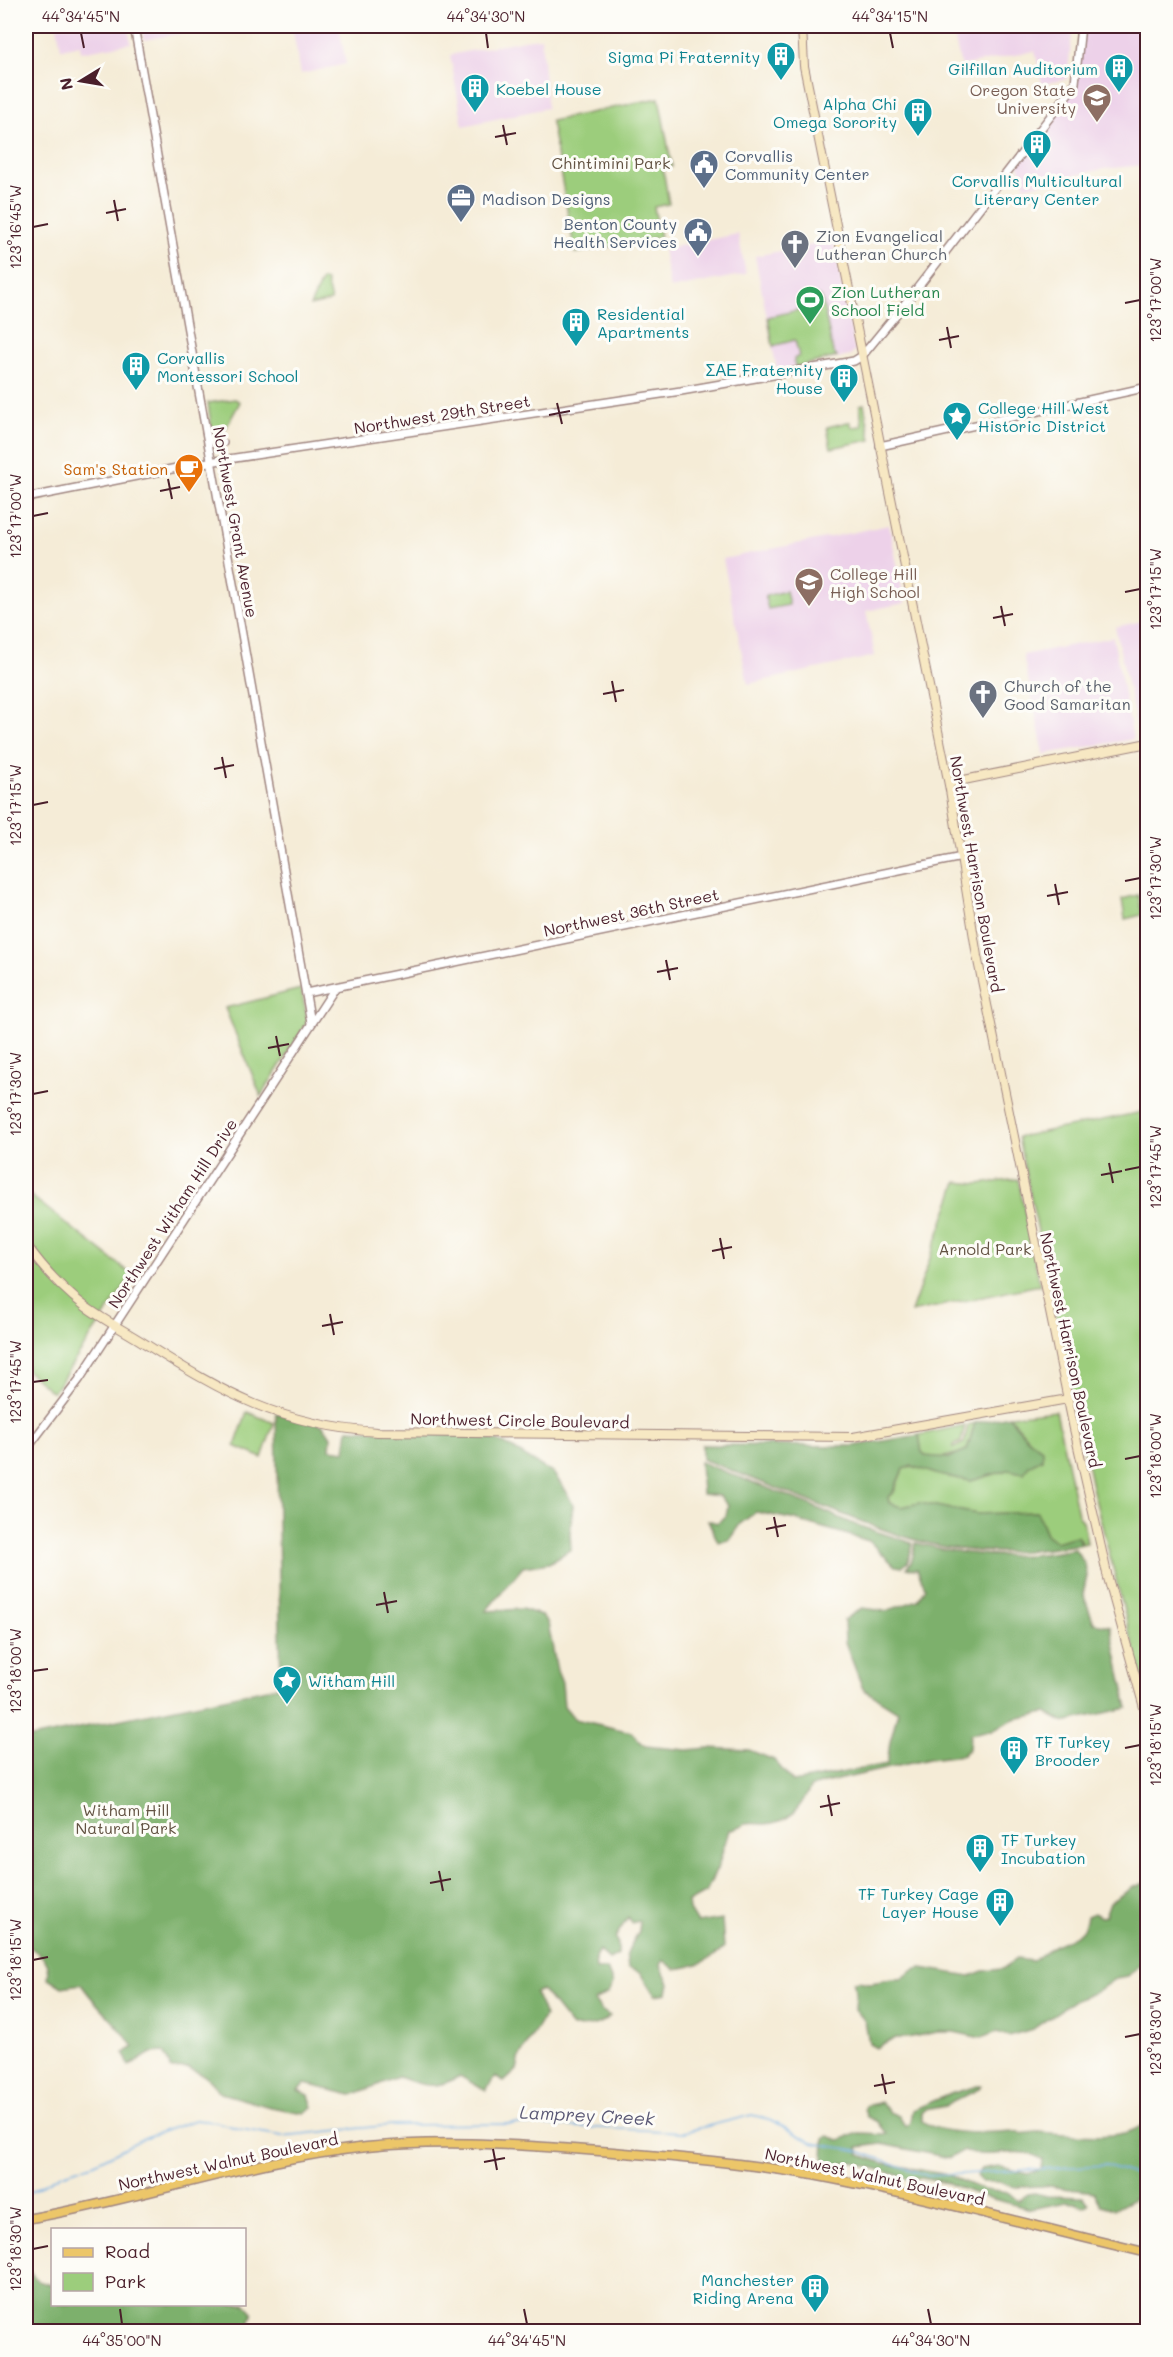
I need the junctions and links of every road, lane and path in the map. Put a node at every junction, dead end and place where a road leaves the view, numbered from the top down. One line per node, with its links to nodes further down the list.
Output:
1 (134, 26): 6 (street, Northwest Grant Avenue)
2 (802, 26): 4 (main road, Northwest Harrison Boulevard)
3 (1081, 26): 4 (street)
4 (862, 357): 8 (main road, Northwest Harrison Boulevard); 9 (street, Northwest 29th Street)
5 (1148, 387): 8 (street)
6 (208, 439): 7 (street); 9 (street, Northwest Grant Avenue)
7 (223, 443)
8 (880, 446): 12 (main road, Northwest Harrison Boulevard)
9 (212, 462): 10 (street, Northwest 29th Street); 15 (street, Northwest Grant Avenue)
10 (26, 498)
11 (1148, 743): 12 (main road)
12 (949, 783): 13 (main road, Northwest Harrison Boulevard)
13 (962, 857): 14 (street, Northwest 36th Street); 19 (main road, Northwest Harrison Boulevard)
14 (335, 988): 15 (street, Northwest 36th Street); 16 (street, Northwest Witham Hill Drive)
15 (306, 993): 16 (street, Northwest Grant Avenue)
16 (312, 1023): 18 (street, Northwest Witham Hill Drive)
17 (26, 1244): 18 (main road, Northwest Circle Boulevard)
18 (116, 1325): 19 (main road, Northwest Circle Boulevard); 20 (street, Northwest Witham Hill Drive)
19 (1068, 1399): 21 (main road, Northwest Harrison Boulevard)
20 (26, 1450)
21 (1148, 1722)
22 (26, 2219): 23 (main road, Northwest Walnut Boulevard)
23 (1148, 2253)

